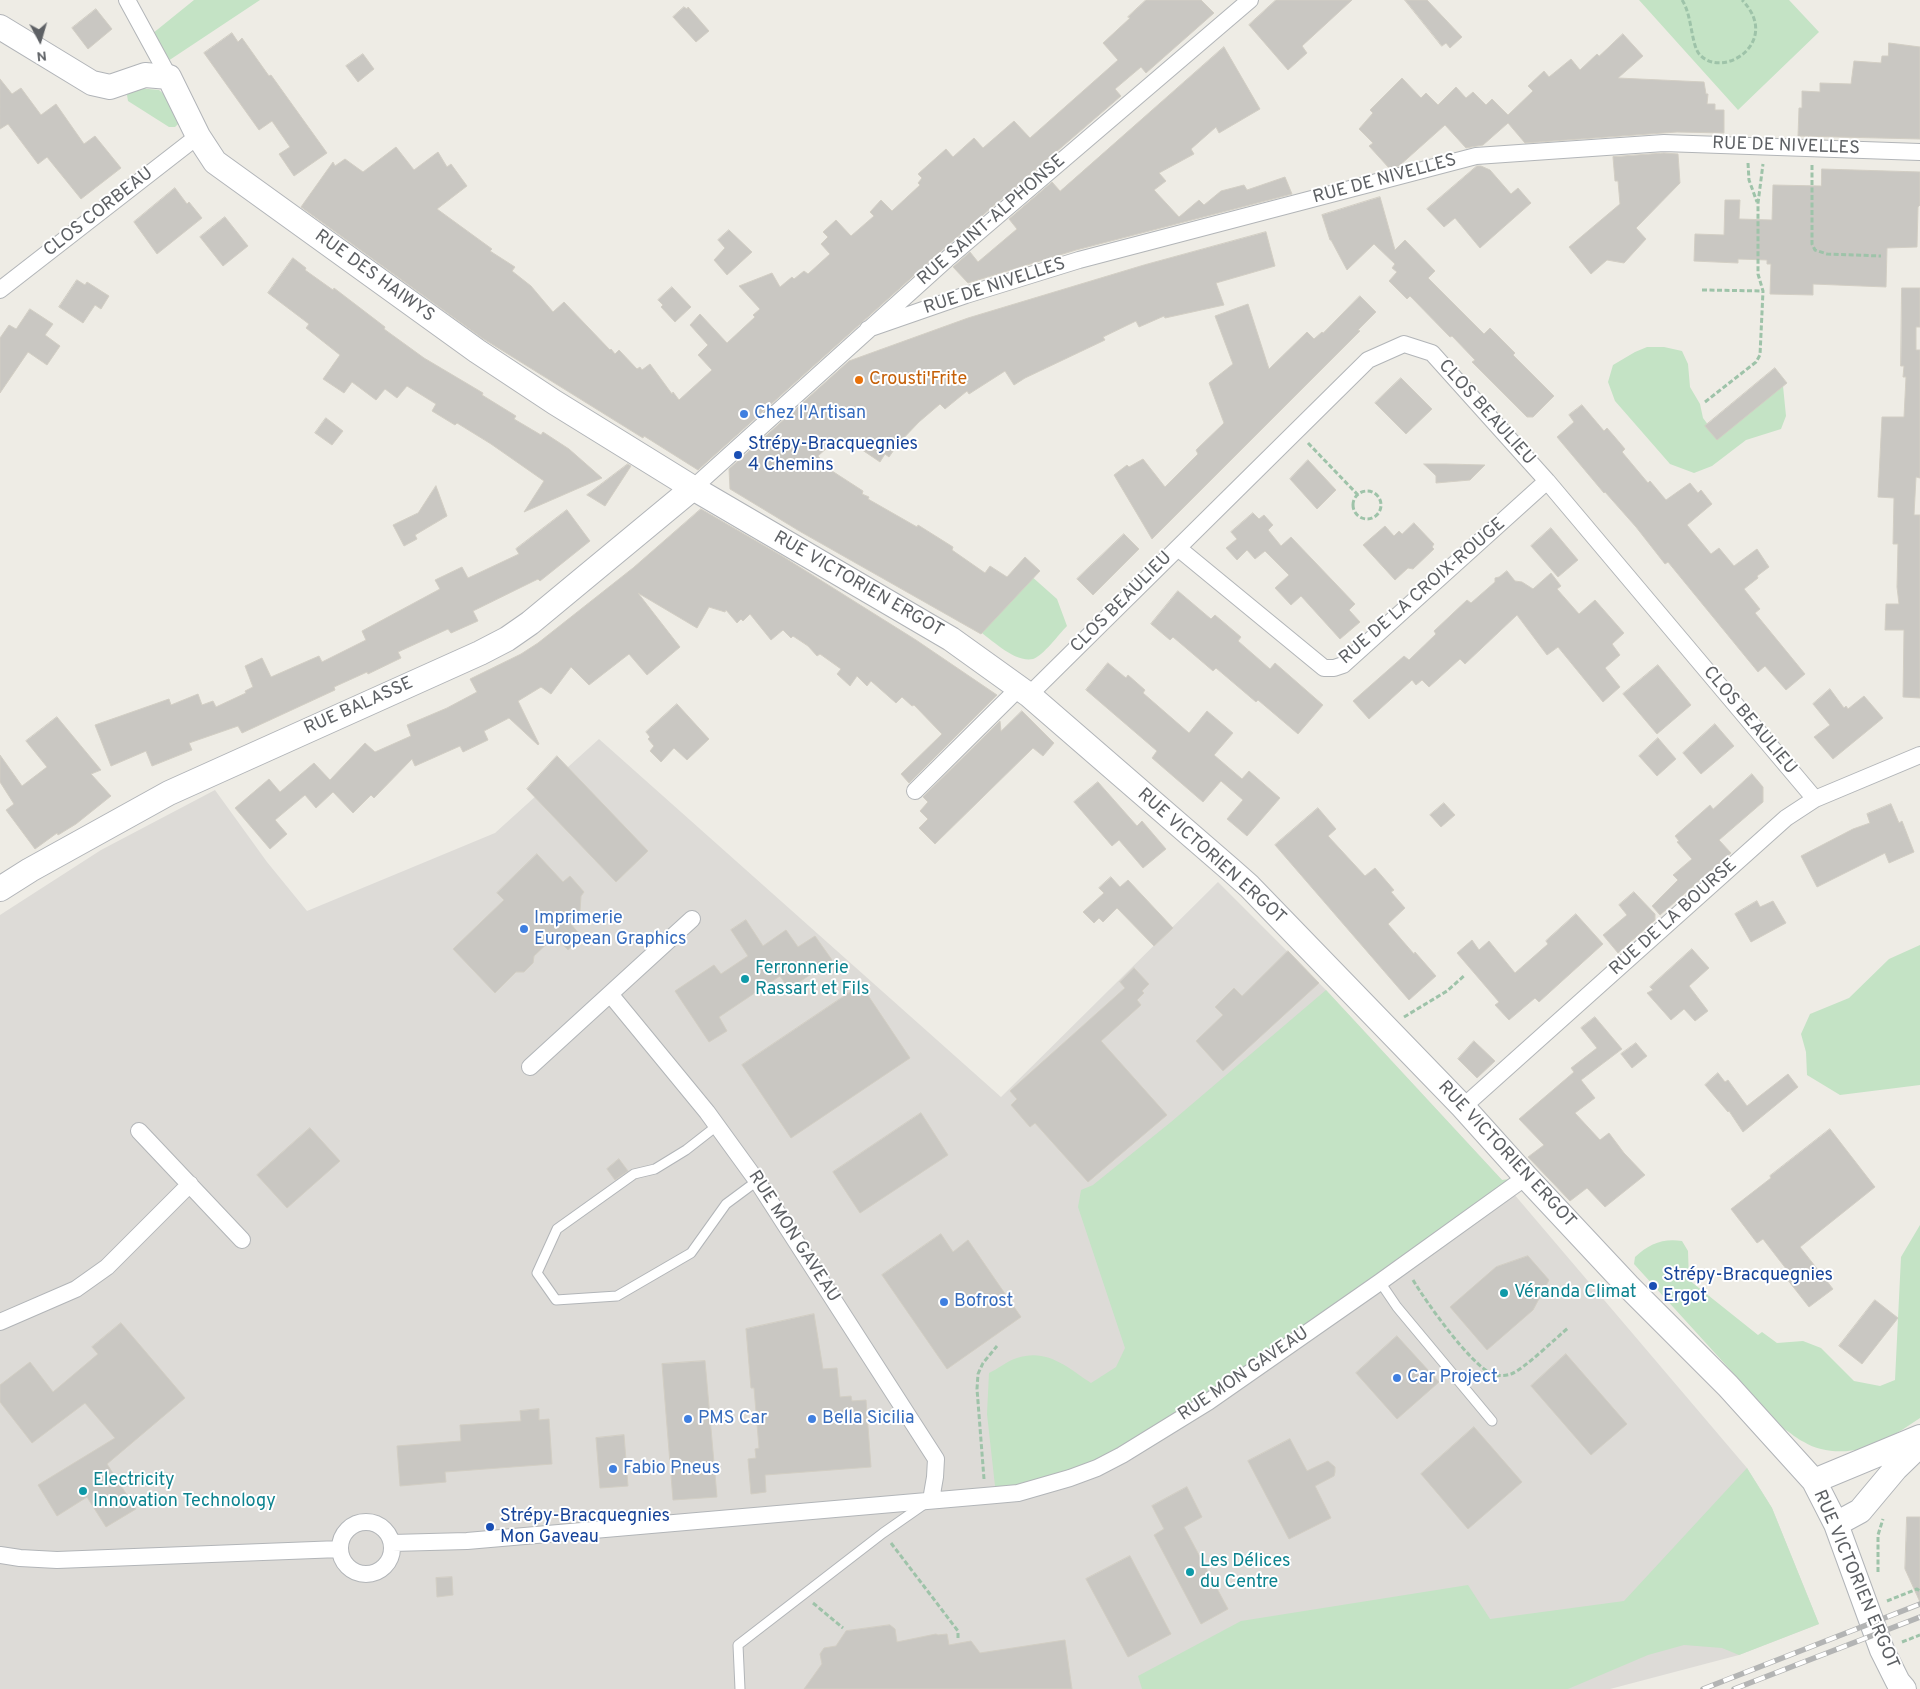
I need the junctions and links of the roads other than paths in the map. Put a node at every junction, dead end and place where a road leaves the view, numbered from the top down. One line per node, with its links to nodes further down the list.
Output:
1 (127, 0): 4 (street, RUE DES HAIWYS)
2 (1250, 0): 8 (street, RUE SAINT-ALPHONSE)
3 (0, 27): 4 (street)
4 (169, 77): 5 (street, RUE DES HAIWYS)
5 (198, 136): 7 (street, CLOS CORBEAU); 10 (street, RUE DES HAIWYS)
6 (1920, 152): 8 (street, RUE DE NIVELLES)
7 (0, 290)
8 (868, 329): 10 (street, RUE SAINT-ALPHONSE)
9 (1548, 481): 11 (street, RUE DE LA CROIX-ROUGE); 11 (street, CLOS BEAULIEU); 15 (street, CLOS BEAULIEU)
10 (693, 488): 12 (street, RUE VICTORIEN ERGOT); 16 (street, RUE BALASSE)
11 (1178, 548): 12 (street, CLOS BEAULIEU)
12 (1024, 692): 14 (street); 20 (street, RUE VICTORIEN ERGOT)
13 (1915, 758): 15 (street, RUE DE LA BOURSE)
14 (915, 791)
15 (1815, 798): 20 (street, RUE DE LA BOURSE)
16 (0, 889)
17 (692, 919): 18 (street)
18 (610, 994): 19 (street); 21 (street, RUE MON GAVEAU)
19 (530, 1068)
20 (1463, 1107): 23 (street, RUE VICTORIEN ERGOT)
21 (718, 1125): 24 (street, RUE MON GAVEAU); 24 (lane)
22 (139, 1131): 25 (street)
23 (1526, 1177): 27 (street, RUE MON GAVEAU); 32 (street, RUE VICTORIEN ERGOT)
24 (757, 1181): 33 (street, RUE MON GAVEAU)
25 (190, 1184): 26 (street); 28 (street)
26 (242, 1240)
27 (1380, 1282): 29 (lane); 33 (street, RUE MON GAVEAU)
28 (0, 1322)
29 (1492, 1421)
30 (1920, 1437): 32 (street)
31 (1920, 1445): 34 (street)
32 (1814, 1481): 34 (street, RUE VICTORIEN ERGOT)
33 (931, 1500): 35 (street, RUE MON GAVEAU); 38 (lane)
34 (1836, 1524): 39 (street, RUE VICTORIEN ERGOT)
35 (392, 1543): 36 (street); 36 (street)
36 (340, 1549): 37 (street)
37 (0, 1555)
38 (740, 1689)
39 (1904, 1689)

